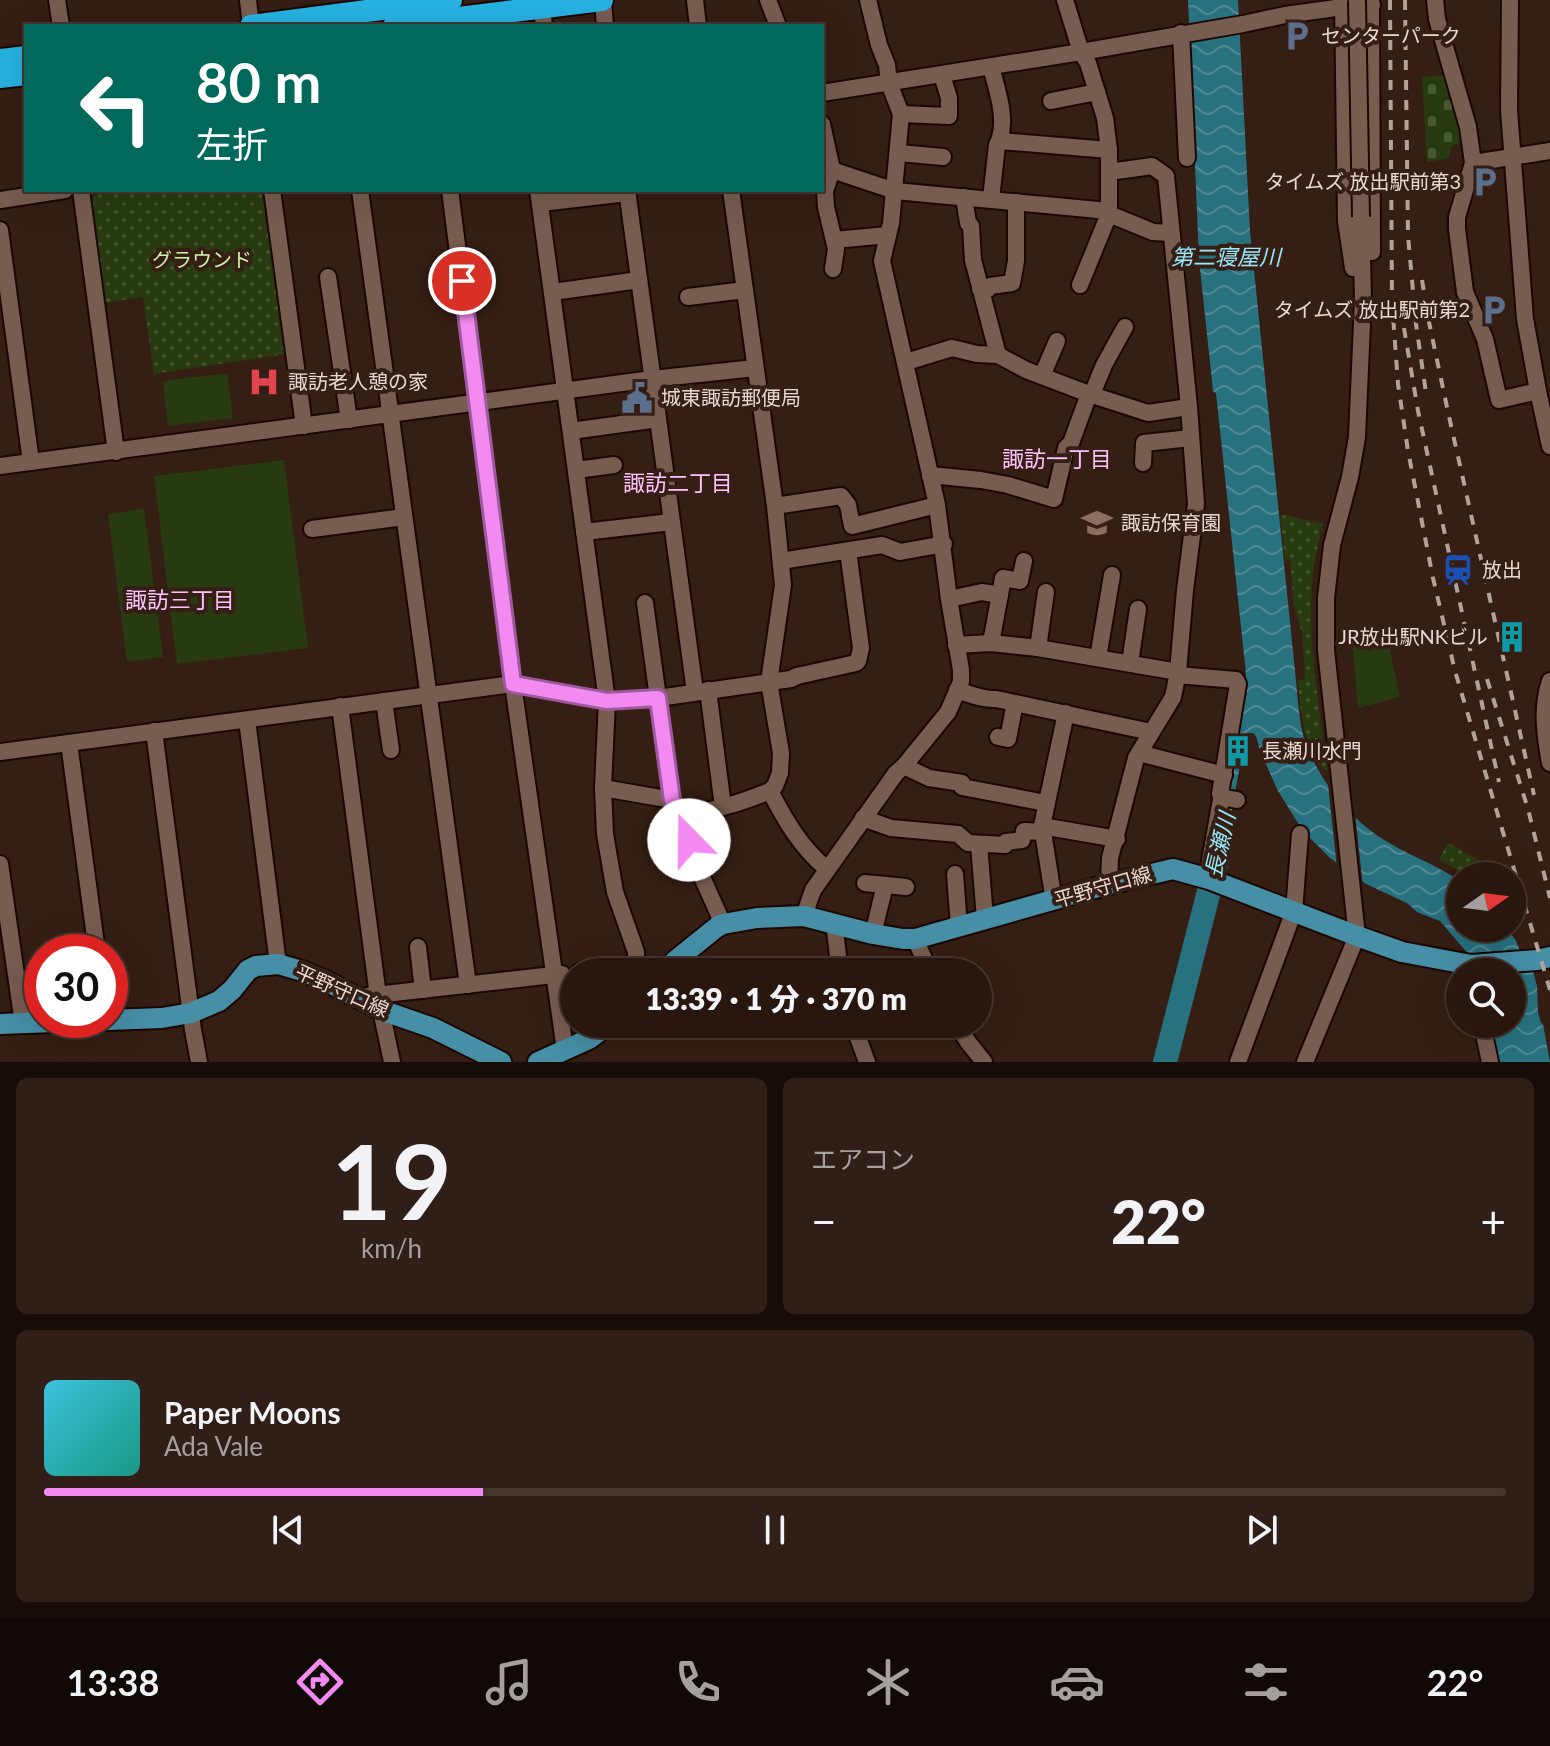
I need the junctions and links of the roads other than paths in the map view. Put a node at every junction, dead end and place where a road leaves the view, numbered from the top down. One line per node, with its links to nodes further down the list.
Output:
1 (57, 0): 14 (street)
2 (248, 0): 15 (street)
3 (451, 0): 12 (highway)
4 (603, 0): 13 (highway); 18 (street)
5 (695, 0): 19 (street)
6 (768, 0): 20 (street)
7 (868, 0): 29 (street)
8 (1065, 0): 22 (street)
9 (1435, 0): 42 (street)
10 (1510, 0): 41 (street)
11 (1357, 2): 21 (street); 72 (street, bridge); 72 (street); 72 (street)
12 (427, 13): 13 (highway); 16 (highway); 17 (highway)
13 (543, 17)
14 (61, 24)
15 (251, 24)
16 (278, 24)
17 (399, 24)
18 (605, 24)
19 (698, 24)
20 (777, 24)
21 (1184, 33): 22 (street); 40 (street)
22 (1081, 52): 25 (street); 30 (street)
23 (24, 57): 24 (highway)
24 (0, 60)
25 (991, 67): 27 (street); 35 (street)
26 (24, 74): 28 (highway)
27 (942, 75): 29 (street); 33 (street)
28 (0, 77)
29 (889, 83): 31 (street); 33 (street)
30 (1097, 92): 32 (street); 36 (street)
31 (824, 93)
32 (1051, 101)
33 (901, 114): 38 (street)
34 (824, 133): 43 (street)
35 (1000, 141): 36 (street); 56 (street)
36 (1109, 150): 44 (street)
37 (1550, 151): 41 (street)
38 (899, 153): 39 (street); 45 (street)
39 (943, 157)
40 (1187, 158)
41 (1512, 158): 42 (street); 82 (street)
42 (1473, 163): 82 (street)
43 (832, 170): 45 (street); 63 (street)
44 (1109, 172): 59 (street); 61 (street)
45 (895, 191): 55 (street); 62 (street)
46 (52, 192): 57 (street)
47 (81, 192): 92 (street)
48 (272, 192): 88 (street)
49 (360, 192): 85 (street)
50 (450, 192): 83 (street)
51 (612, 192): 54 (street)
52 (627, 192): 66 (street)
53 (731, 192): 69 (street)
54 (540, 197): 70 (street)
55 (964, 197): 56 (street); 68 (street)
56 (991, 199): 58 (street)
57 (0, 200)
58 (1016, 202): 59 (street); 68 (street)
59 (1109, 212): 61 (street); 67 (street)
60 (0, 230): 93 (street)
61 (1170, 233): 84 (street)
62 (888, 235): 63 (street); 76 (street)
63 (834, 240): 64 (street)
64 (833, 269)
65 (328, 277): 87 (street)
66 (639, 280): 70 (street); 79 (street)
67 (1080, 285)
68 (980, 289): 75 (street)
69 (745, 290): 71 (street); 77 (street)
70 (553, 292): 80 (street)
71 (688, 297)
72 (1363, 300): 172 (street)
73 (1125, 327): 81 (street)
74 (1057, 341): 78 (street)
75 (998, 355): 76 (street); 78 (street)
76 (906, 362): 98 (street)
77 (755, 368): 79 (street); 100 (street)
78 (1042, 376): 81 (street)
79 (652, 379): 80 (street); 86 (street)
80 (566, 391): 83 (street); 89 (street)
81 (1090, 394): 84 (street); 98 (street)
82 (1543, 401): 91 (street)
83 (478, 403): 85 (street); 124 (street)
84 (1189, 407): 90 (street)
85 (391, 413): 87 (street); 101 (street)
86 (658, 419): 89 (street); 102 (street)
87 (349, 420): 88 (street)
88 (304, 426): 92 (street)
89 (571, 431): 97 (street)
90 (1191, 438): 94 (street); 121 (street)
91 (1550, 446)
92 (116, 452): 93 (street)
93 (31, 462): 96 (street)
94 (1143, 463)
95 (614, 465): 97 (street)
96 (0, 466)
97 (576, 470): 105 (street)
98 (930, 475): 99 (street)
99 (937, 505): 103 (street); 106 (street)
100 (775, 506): 103 (street); 108 (street)
101 (404, 517): 104 (street); 127 (street)
102 (671, 522): 105 (street); 126 (street)
103 (852, 526): 107 (street)
104 (312, 529)
105 (584, 532): 130 (street)
106 (944, 544): 107 (street); 113 (street)
107 (851, 550): 108 (street); 123 (street)
108 (781, 561): 123 (street)
109 (1024, 561): 112 (street)
110 (1112, 575): 119 (street)
111 (1046, 592): 118 (street)
112 (1000, 595): 113 (street); 116 (street)
113 (949, 599): 117 (street)
114 (645, 603): 128 (street)
115 (1138, 609): 120 (street)
116 (991, 643): 117 (street); 118 (street)
117 (956, 645): 125 (street)
118 (1038, 648): 119 (street)
119 (1098, 658): 120 (street)
120 (1130, 663): 121 (street)
121 (1177, 674): 136 (street); 144 (street)
122 (1550, 681): 142 (street)
123 (769, 682): 126 (street); 146 (street)
124 (513, 684): 127 (street); 130 (street); 184 (street)
125 (957, 690): 131 (street); 143 (street)
126 (701, 691): 128 (street); 149 (street)
127 (428, 695): 129 (street); 185 (street)
128 (658, 698): 130 (street); 148 (street)
129 (384, 701): 132 (street); 139 (street)
130 (607, 701): 145 (street)
131 (1015, 703): 133 (street); 137 (street)
132 (340, 706): 134 (street); 187 (street)
133 (1066, 713): 136 (street); 147 (street)
134 (247, 720): 135 (street); 182 (street)
135 (154, 731): 138 (street); 188 (street)
136 (1151, 732): 141 (street)
137 (1007, 739)
138 (69, 743): 140 (street); 170 (street)
139 (391, 750)
140 (0, 752)
141 (1139, 753): 144 (street); 153 (street)
142 (1550, 763)
143 (904, 766): 147 (street); 150 (street)
144 (1224, 775): 158 (street)
145 (603, 788): 148 (street); 176 (street)
146 (770, 791): 149 (street); 156 (street)
147 (1046, 803): 151 (street)
148 (676, 806): 149 (street); 168 (street)
149 (723, 807)
150 (863, 818): 154 (street); 156 (street)
151 (1044, 829): 153 (street); 154 (street); 163 (street)
152 (1300, 834): 164 (street)
153 (1117, 839): 160 (street)
154 (979, 844): 166 (street)
155 (0, 864): 190 (street)
156 (827, 869): 165 (street)
157 (955, 874): 169 (street)
158 (1211, 879): 160 (main road, 平野守口線); 164 (main road, 平野守口線)
159 (865, 883): 161 (street)
160 (1109, 884): 163 (main road, 平野守口線)
161 (885, 885): 162 (street); 171 (street)
162 (906, 887)
163 (1054, 901): 166 (main road, 平野守口線)
164 (1294, 911): 172 (main road, 平野守口線); 204 (street)
165 (804, 916): 167 (main road, 平野守口線); 168 (main road, 平野守口線)
166 (985, 919): 169 (main road, 平野守口線)
167 (834, 923): 171 (main road, 平野守口線); 178 (street)
168 (723, 924): 177 (main road, 平野守口線)
169 (959, 927): 173 (main road, 平野守口線)
170 (95, 934)
171 (873, 934): 173 (main road, 平野守口線)
172 (1357, 936): 181 (main road, 平野守口線); 205 (street)
173 (915, 939): 179 (street)
174 (418, 947): 186 (street)
175 (1550, 957): 180 (main road, 平野守口線)
176 (636, 958)
177 (680, 958)
178 (838, 958)
179 (924, 958)
180 (1526, 960)
181 (1446, 961)
182 (278, 964): 187 (main road, 平野守口線); 188 (main road, 平野守口線)
183 (560, 974): 184 (street)
184 (554, 975): 185 (street); 196 (street)
185 (468, 985): 186 (street)
186 (423, 990): 187 (street)
187 (372, 1001): 197 (main road, 平野守口線); 199 (street)
188 (191, 1013): 189 (main road, 平野守口線); 198 (street)
189 (128, 1019)
190 (23, 1023): 191 (main road, 平野守口線)
191 (0, 1024)
192 (590, 1038): 196 (main road)
193 (858, 1038): 202 (street)
194 (966, 1038): 203 (street)
195 (1485, 1038): 206 (street)
196 (565, 1050): 201 (main road)
197 (472, 1056): 200 (main road, 平野守口線)
198 (199, 1062)
199 (392, 1062)
200 (501, 1062)
201 (538, 1062)
202 (867, 1062)
203 (984, 1062)
204 (1238, 1062)
205 (1305, 1062)
206 (1490, 1062)

